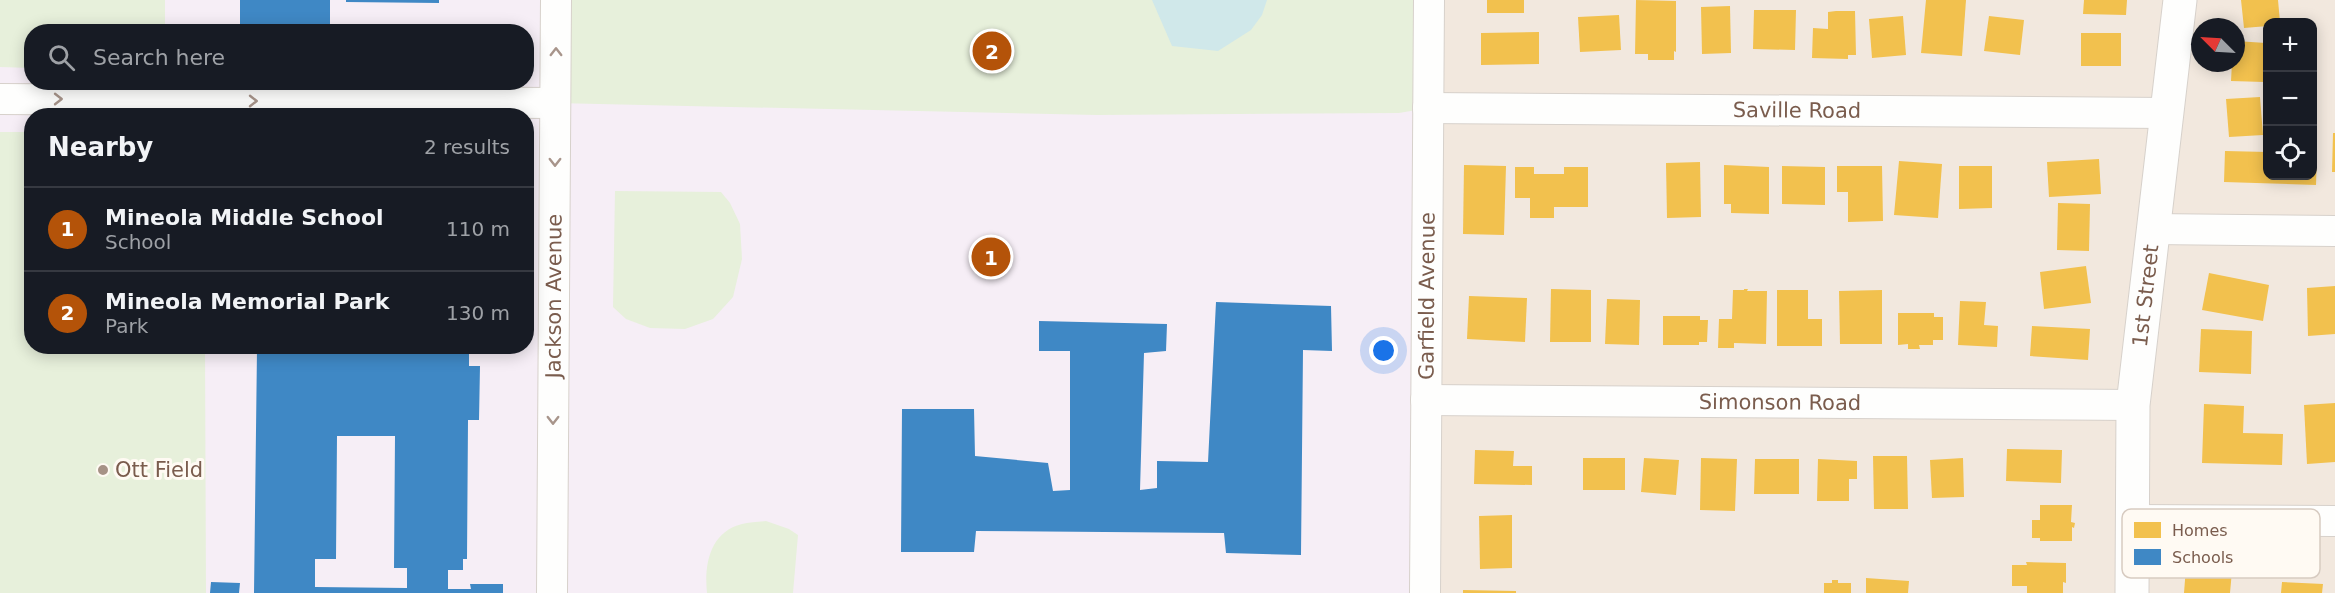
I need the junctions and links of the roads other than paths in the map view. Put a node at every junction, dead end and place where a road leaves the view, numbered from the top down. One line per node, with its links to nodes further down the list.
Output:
1 (556, 0): 5 (street, Jackson Avenue, one-way to 1)
2 (1429, 0): 6 (street, Garfield Avenue)
3 (2180, 0): 7 (street, 1st Street)
4 (0, 99): 5 (street, one-way to 5)
5 (555, 103): 15 (street, Jackson Avenue, one-way to 15)
6 (1428, 108): 7 (street, Saville Road); 10 (street, Garfield Avenue)
7 (2167, 113): 8 (street, 1st Street)
8 (2153, 229): 9 (street); 11 (street, 1st Street)
9 (2335, 231)
10 (1426, 400): 11 (street, Simonson Road); 16 (street, Garfield Avenue)
11 (2133, 405): 12 (street, 1st Street)
12 (2132, 509)
13 (2320, 521): 14 (street)
14 (2335, 521)
15 (552, 593)
16 (1425, 593)

